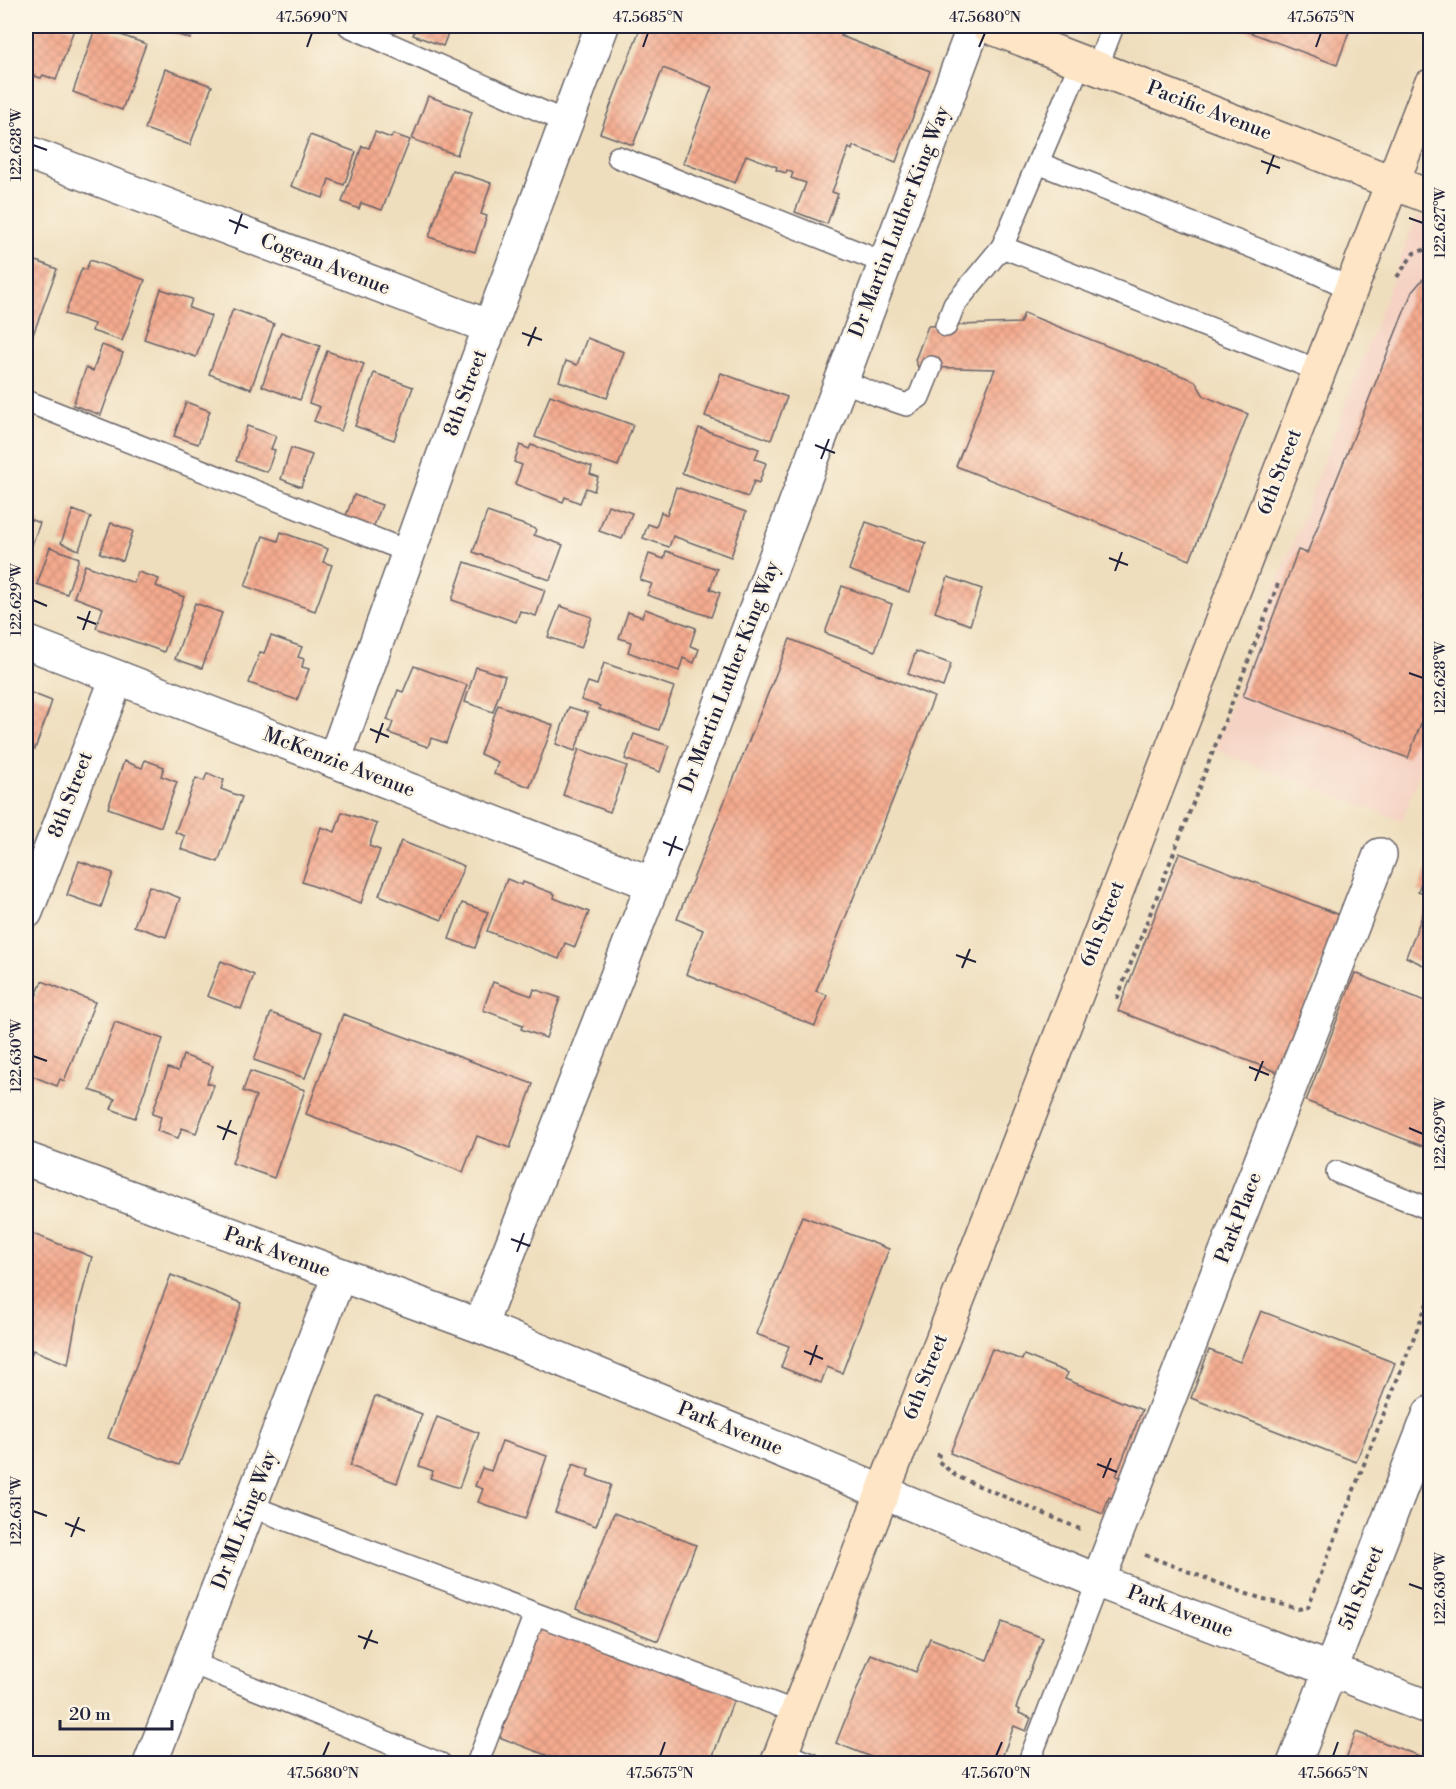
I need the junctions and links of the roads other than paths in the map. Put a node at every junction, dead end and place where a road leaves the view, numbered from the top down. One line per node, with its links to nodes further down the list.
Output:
1 (349, 26): 8 (lane)
2 (602, 26): 8 (street, 8th Street)
3 (974, 26): 15 (street, Dr Martin Luther King Way)
4 (988, 26): 6 (main road, Pacific Avenue)
5 (1113, 26): 6 (lane)
6 (1089, 65): 11 (lane); 12 (main road, Pacific Avenue)
7 (1431, 86): 12 (main road, 6th Street)
8 (566, 122): 18 (street, 8th Street)
9 (26, 152): 18 (street, Cogean Avenue)
10 (618, 157): 15 (lane)
11 (1038, 164): 14 (lane); 16 (lane)
12 (1393, 182): 13 (main road, Pacific Avenue); 16 (main road, 6th Street)
13 (1431, 197)
14 (1002, 247): 17 (lane); 20 (lane)
15 (885, 263): 21 (street, Dr Martin Luther King Way)
16 (1352, 289): 20 (main road, 6th Street)
17 (946, 326)
18 (490, 327): 23 (street, 8th Street)
19 (931, 367): 21 (lane)
20 (1320, 371): 36 (main road, 6th Street)
21 (841, 380): 28 (street, Dr Martin Luther King Way)
22 (26, 401): 23 (lane)
23 (409, 552): 26 (street, 8th Street)
24 (26, 642): 25 (street, McKenzie Avenue)
25 (117, 678): 26 (street, McKenzie Avenue); 29 (street, 8th Street)
26 (334, 761): 28 (street, McKenzie Avenue)
27 (1380, 855): 38 (street, Park Place)
28 (653, 884): 34 (street, Dr Martin Luther King Way)
29 (26, 912)
30 (26, 1159): 33 (street, Park Avenue)
31 (1337, 1172): 32 (lane)
32 (1431, 1209)
33 (339, 1276): 34 (street, Park Avenue); 37 (street, Dr ML King Way)
34 (480, 1326): 36 (street, Park Avenue)
35 (1431, 1413): 41 (street, 5th Street)
36 (882, 1491): 38 (street, Park Avenue); 43 (main road, 6th Street)
37 (250, 1506): 39 (lane); 40 (street, Dr ML King Way)
38 (1098, 1581): 41 (street, Park Avenue); 48 (lane)
39 (536, 1614): 43 (lane); 47 (lane)
40 (189, 1662): 45 (street, Dr ML King Way); 46 (lane)
41 (1329, 1670): 42 (street, Park Avenue); 49 (street, 5th Street)
42 (1431, 1708)
43 (796, 1712): 44 (main road, 6th Street)
44 (790, 1760)
45 (150, 1764)
46 (441, 1764)
47 (477, 1764)
48 (1028, 1764)
49 (1294, 1764)

